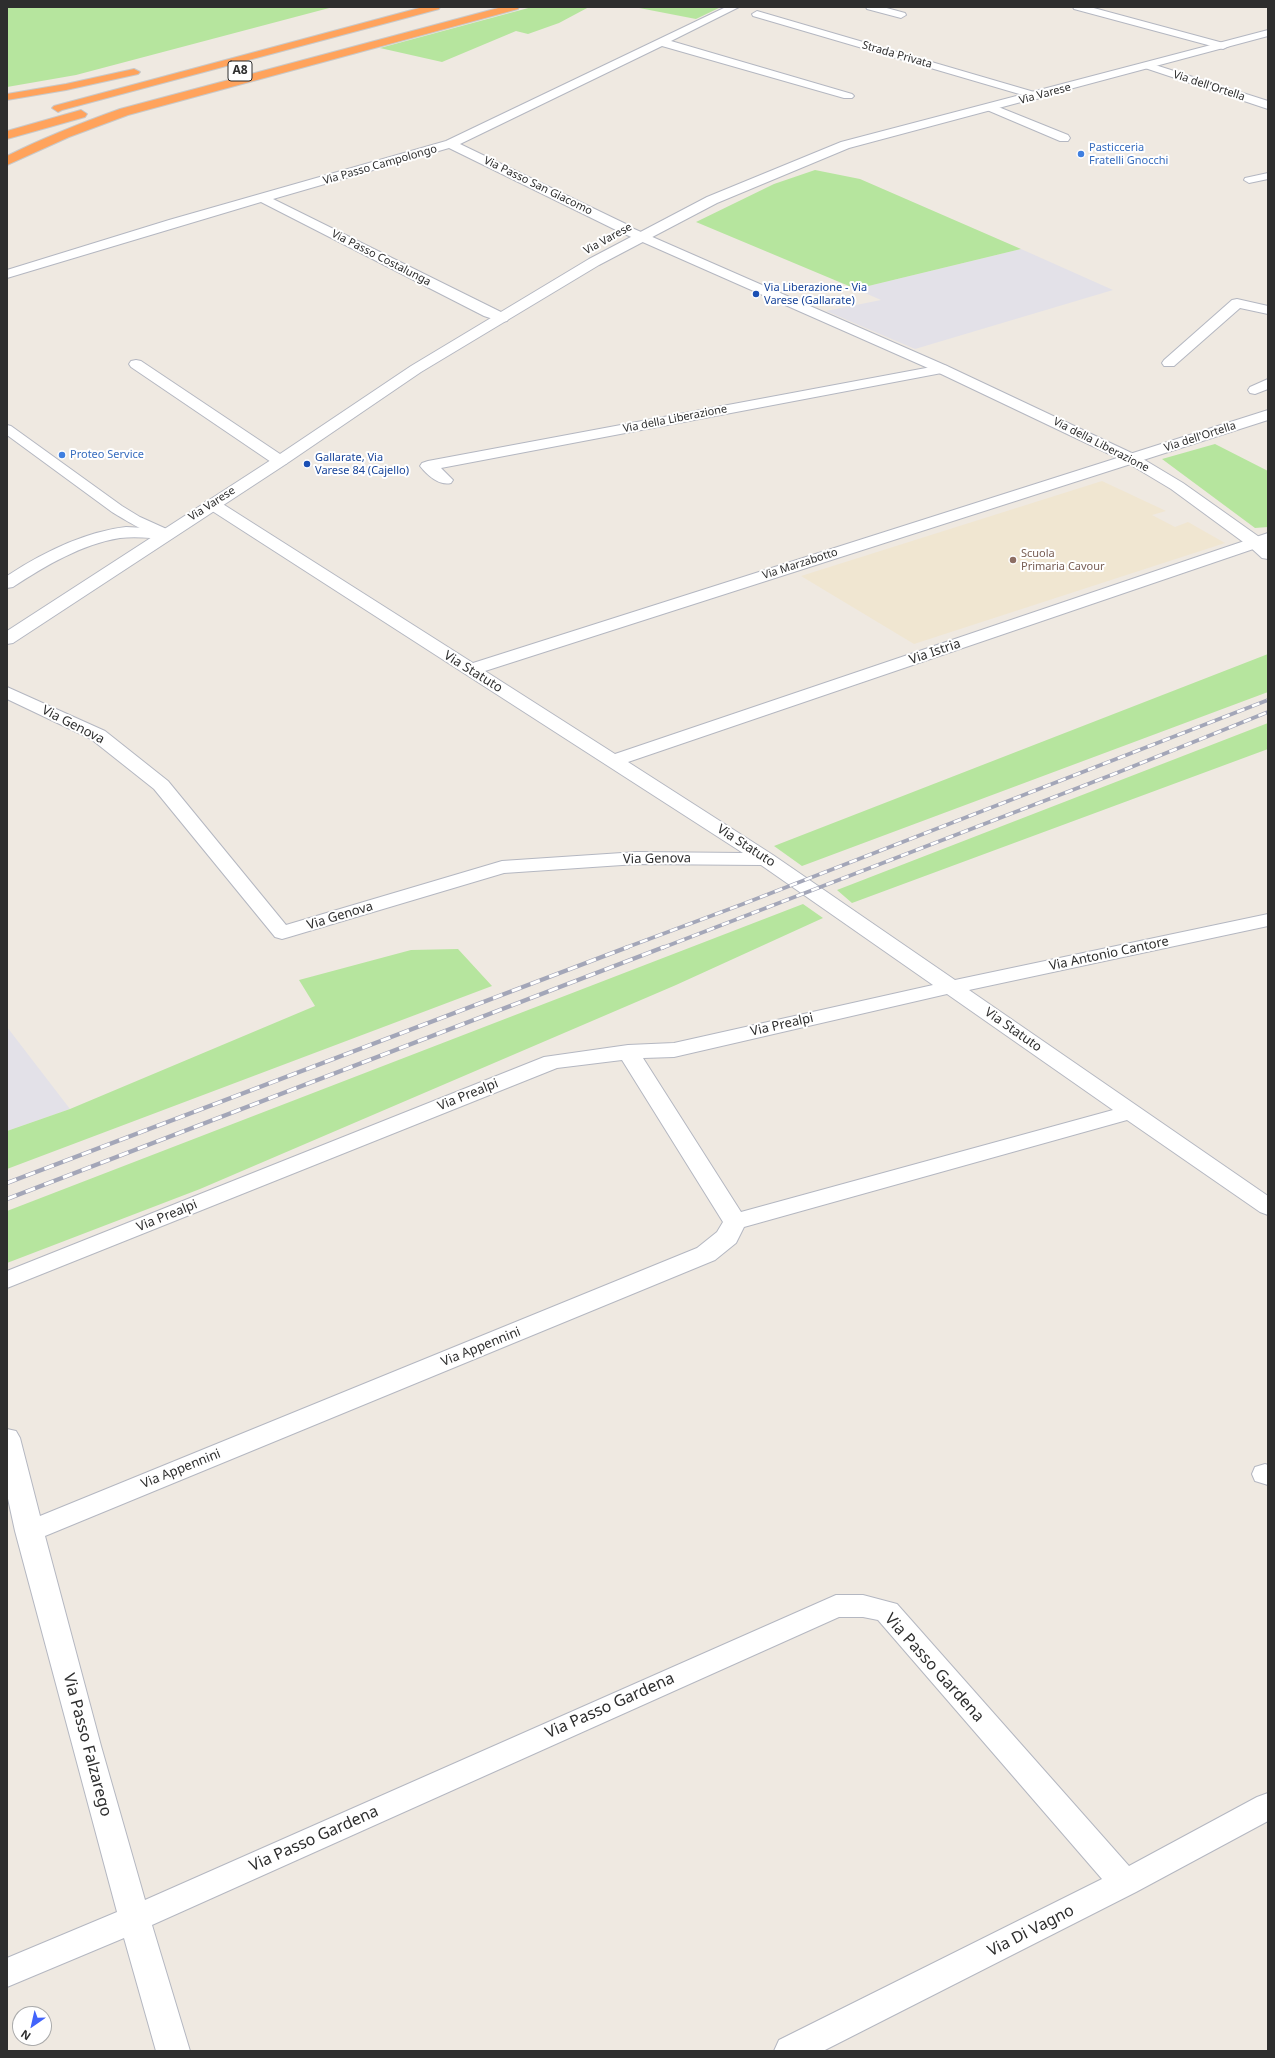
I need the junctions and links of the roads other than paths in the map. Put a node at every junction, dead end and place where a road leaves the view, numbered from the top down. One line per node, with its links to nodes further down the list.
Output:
1 (436, 7): 19 (highway, A8)
2 (474, 7): 20 (highway, A8)
3 (514, 7): 24 (highway)
4 (734, 7): 10 (street, Via Passo Campolongo)
5 (871, 7): 8 (street)
6 (1078, 7): 11 (street)
7 (757, 14): 15 (street, Strada Privata)
8 (901, 15)
9 (1268, 33): 11 (street, Via Varese)
10 (661, 42): 14 (street); 22 (street, Via Passo Campolongo)
11 (1223, 46): 12 (street, Via Varese)
12 (1149, 66): 15 (street, Via Varese); 17 (street, Via dell'Ortella)
13 (146, 69): 16 (highway)
14 (848, 96)
15 (1037, 96): 18 (street, Via Varese)
16 (7, 97)
17 (1268, 105)
18 (991, 108): 21 (street); 23 (street, Via Varese)
19 (46, 111)
20 (7, 135)
21 (1064, 138)
22 (450, 144): 27 (street, Via Passo Campolongo); 29 (street, Via Passo San Giacomo)
23 (822, 153): 28 (street, Via Varese); 30 (street, Via Varese)
24 (7, 161)
25 (1268, 176): 26 (lane)
26 (1250, 180)
27 (262, 198): 33 (street, Via Passo Campolongo); 35 (street, Via Passo Costalunga)
28 (666, 210)
29 (625, 229): 30 (street, Via della Liberazione); 31 (street, Via Varese)
30 (640, 229): 35 (street, Via Varese); 38 (street, Via della Liberazione)
31 (608, 238)
32 (579, 255): 35 (street, Via Varese)
33 (7, 274)
34 (1265, 308): 36 (street)
35 (496, 315): 44 (street, Via Varese)
36 (1169, 363)
37 (136, 364): 44 (street)
38 (942, 369): 43 (street, Via della Liberazione); 45 (street, Via della Liberazione)
39 (1268, 383): 40 (street)
40 (1255, 390)
41 (1268, 416): 43 (street, Via dell'Ortella)
42 (7, 429): 47 (lane)
43 (1132, 459): 48 (street, Via della Liberazione); 51 (street, Via Marzabotto)
44 (280, 461): 46 (street, Via Varese)
45 (445, 480)
46 (212, 504): 47 (street, Via Varese); 51 (street, Via Statuto)
47 (166, 534): 49 (street); 50 (street, Via Varese)
48 (1264, 545): 53 (street, Via Istria)
49 (7, 582)
50 (7, 639)
51 (469, 670): 53 (street, Via Statuto)
52 (7, 692): 54 (street, Via Genova)
53 (614, 761): 54 (street, Via Statuto)
54 (766, 859): 56 (street, Via Statuto)
55 (1268, 920): 56 (street, Via Antonio Cantore)
56 (951, 987): 57 (street, Via Prealpi); 58 (street, Via Statuto)
57 (628, 1052): 60 (street); 61 (street, Via Prealpi)
58 (1131, 1112): 59 (street, Via Statuto); 60 (street)
59 (1268, 1207)
60 (735, 1222): 63 (street, Via Appennini)
61 (7, 1280)
62 (7, 1438): 63 (street, Via Passo Falzarego)
63 (29, 1531): 66 (street, Via Passo Falzarego)
64 (1268, 1806): 65 (street, Via Di Vagno)
65 (1124, 1883): 66 (street, Via Passo Gardena); 69 (street, Via Di Vagno)
66 (134, 1919): 67 (street, Via Passo Gardena); 68 (street, Via Passo Falzarego)
67 (7, 1973)
68 (172, 2051)
69 (791, 2051)

